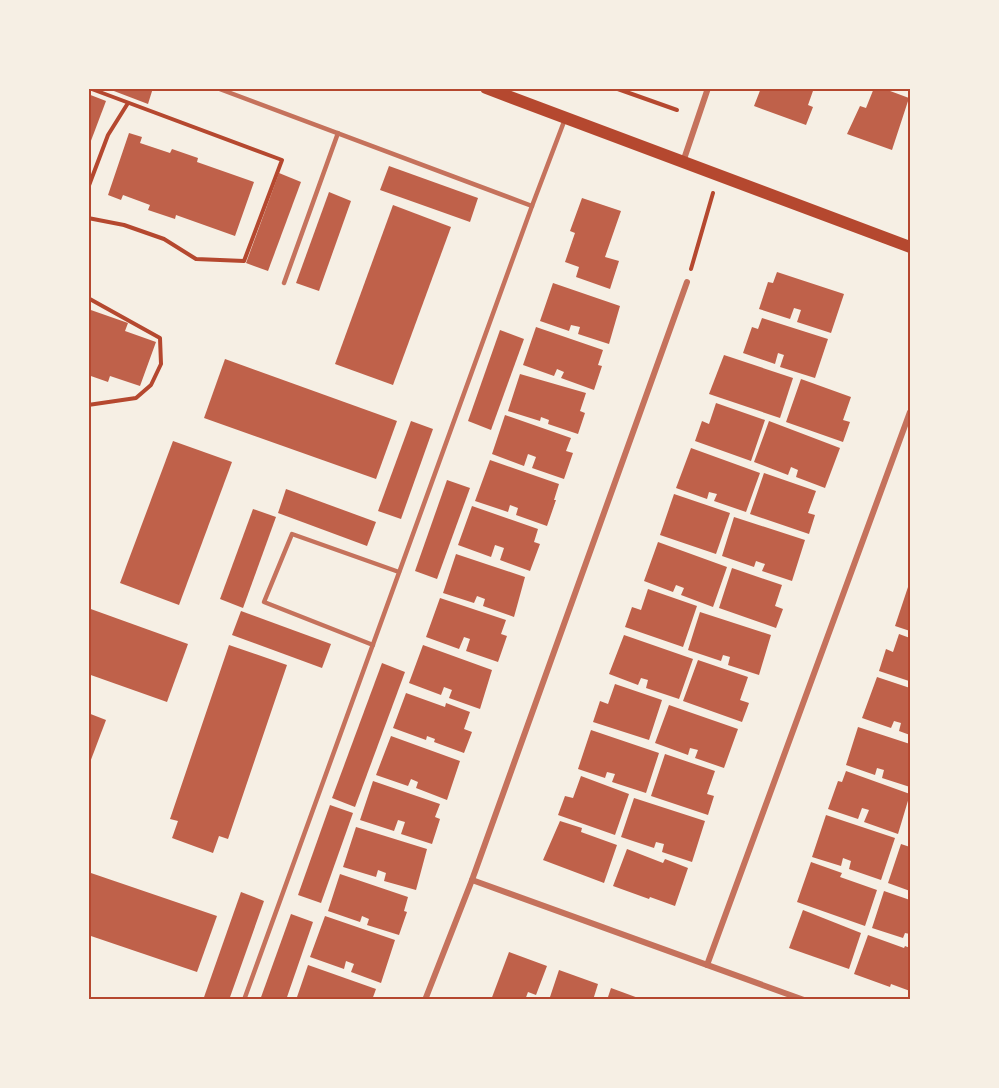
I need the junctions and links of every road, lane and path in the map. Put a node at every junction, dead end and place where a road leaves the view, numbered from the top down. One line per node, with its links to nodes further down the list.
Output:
1 (89, 88): 6 (path)
2 (217, 88): 9 (lane)
3 (486, 88): 8 (main road)
4 (615, 88): 7 (path)
5 (708, 88): 10 (street)
6 (128, 103): 12 (path); 14 (path)
7 (677, 110)
8 (565, 118): 10 (main road); 13 (lane)
9 (338, 133): 13 (lane); 17 (lane)
10 (683, 162): 11 (main road)
11 (719, 175): 15 (main road); 16 (path)
12 (88, 188)
13 (532, 206): 21 (lane)
14 (88, 218)
15 (910, 247)
16 (687, 282): 23 (street)
17 (284, 283)
18 (88, 298): 19 (path)
19 (88, 405)
20 (910, 412): 24 (street)
21 (399, 572): 22 (lane); 22 (lane)
22 (373, 645): 25 (lane)
23 (472, 880): 24 (street); 26 (street)
24 (707, 965): 27 (street)
25 (244, 999)
26 (425, 999)
27 (804, 999)

